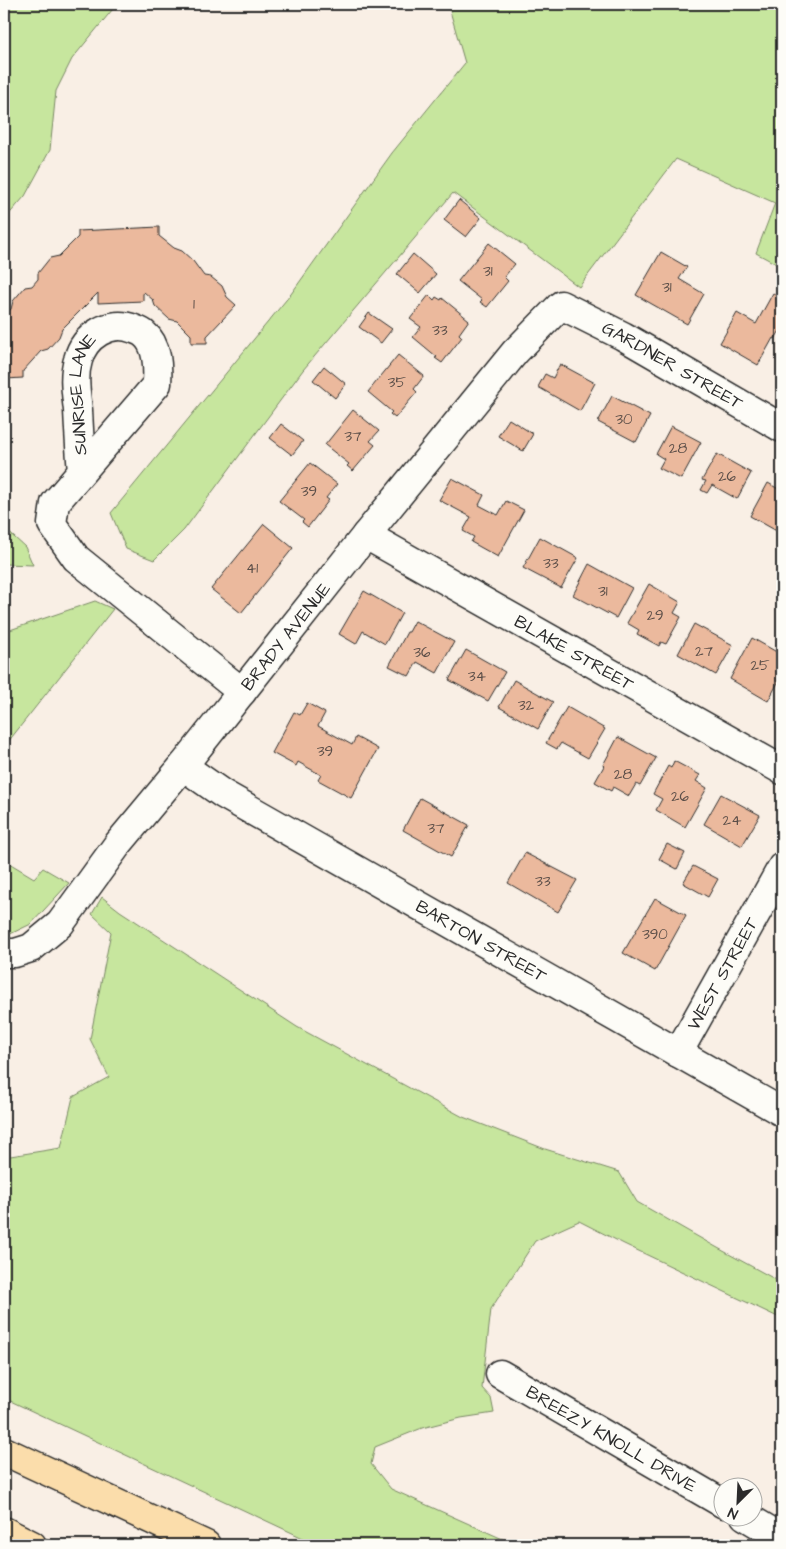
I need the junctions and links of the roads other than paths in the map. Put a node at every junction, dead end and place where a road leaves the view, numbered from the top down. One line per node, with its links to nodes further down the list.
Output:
1 (561, 305): 2 (street, GARDNER STREET); 4 (street, BRADY AVENUE)
2 (782, 428)
3 (82, 471): 3 (street, SUNRISE LANE); 5 (street, SUNRISE LANE)
4 (366, 536): 5 (street, BRADY AVENUE); 7 (street, BLAKE STREET)
5 (242, 692): 6 (street, BRADY AVENUE)
6 (183, 766): 9 (street, BRADY AVENUE); 10 (street, BARTON STREET)
7 (782, 770)
8 (782, 867): 10 (street, WEST STREET)
9 (4, 954)
10 (678, 1053): 11 (street, BARTON STREET)
11 (782, 1112)
12 (500, 1374): 14 (street, BREEZY KNOLL DRIVE)
13 (4, 1451): 19 (highway)
14 (714, 1498)
15 (762, 1526): 17 (street)
16 (4, 1531): 18 (highway)
17 (782, 1538)
18 (32, 1545)
19 (206, 1545)

